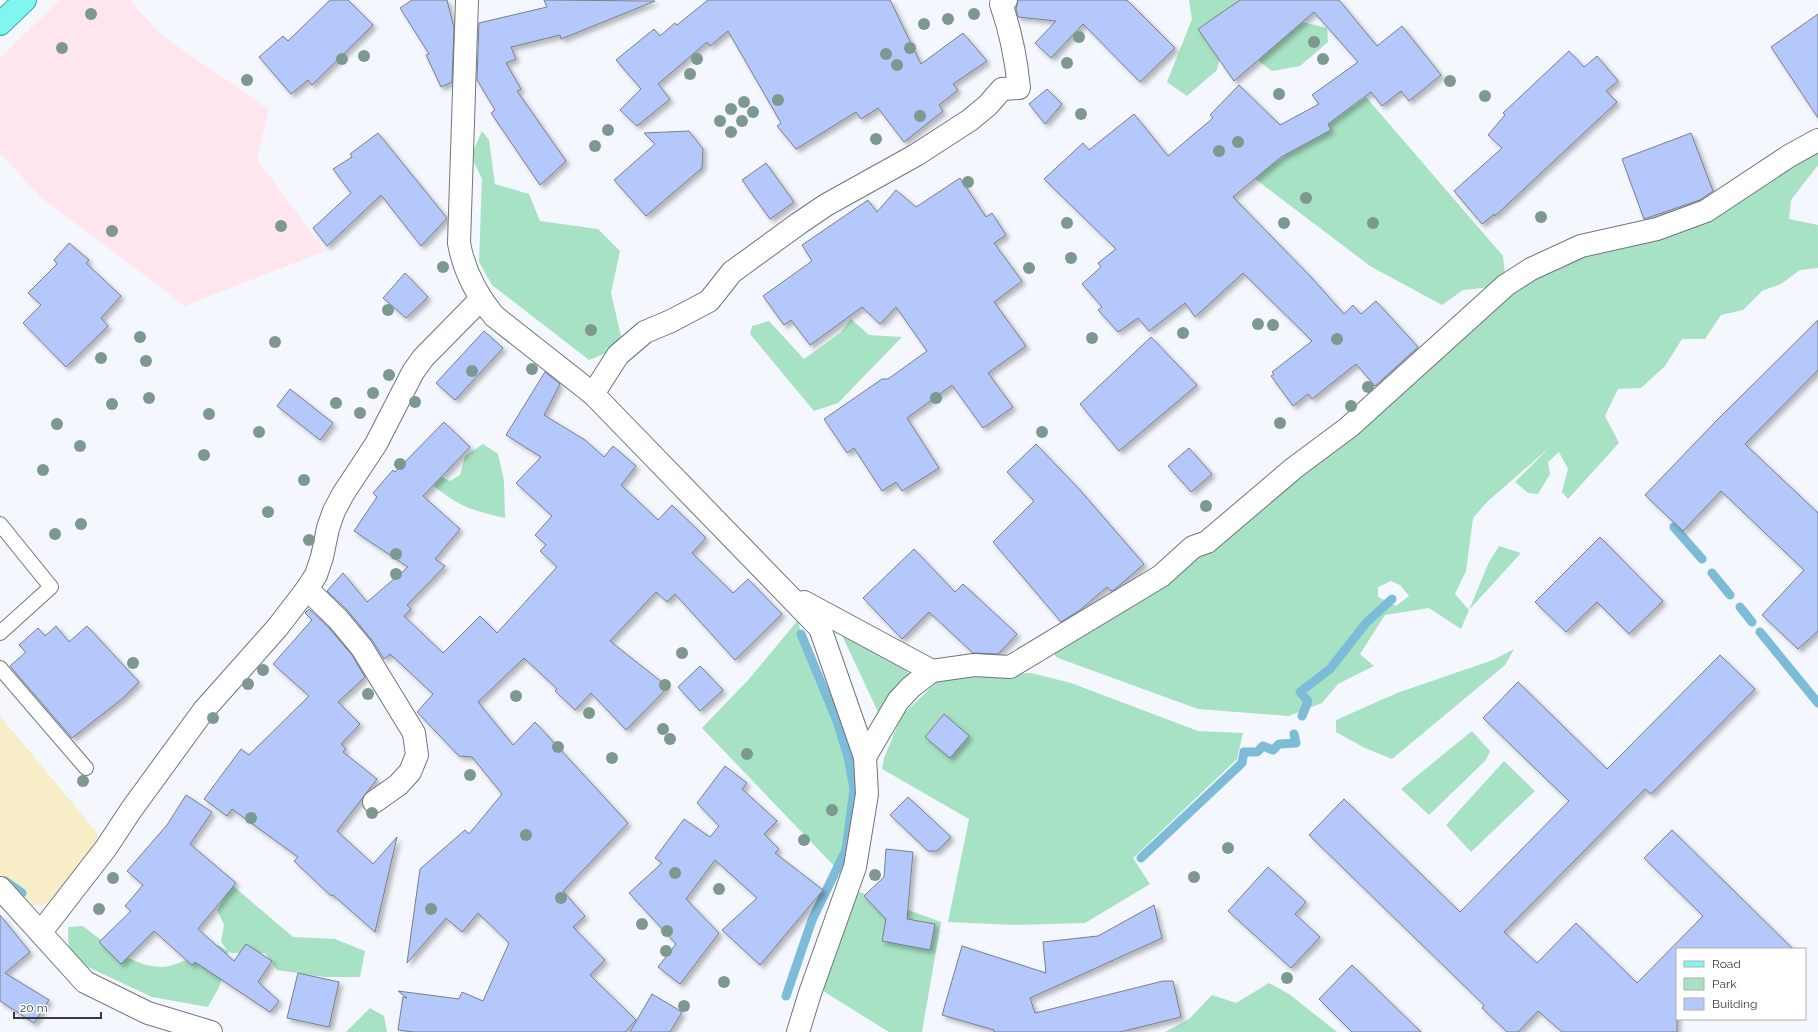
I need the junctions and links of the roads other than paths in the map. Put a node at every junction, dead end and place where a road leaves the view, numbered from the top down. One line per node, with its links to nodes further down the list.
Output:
1 (25, 0): 4 (main road)
2 (467, 0): 6 (street)
3 (1002, 1): 7 (street)
4 (0, 24)
5 (1818, 140): 13 (street)
6 (480, 300): 7 (street); 9 (street)
7 (593, 394): 14 (street)
8 (0, 524): 11 (lane)
9 (307, 589): 16 (street); 18 (street)
10 (794, 597): 13 (street)
11 (0, 633)
12 (0, 668): 15 (lane)
13 (932, 671): 14 (street)
14 (865, 757): 20 (street)
15 (86, 768)
16 (374, 802)
17 (0, 888): 18 (street)
18 (41, 932): 19 (street)
19 (211, 1032)
20 (798, 1032)

